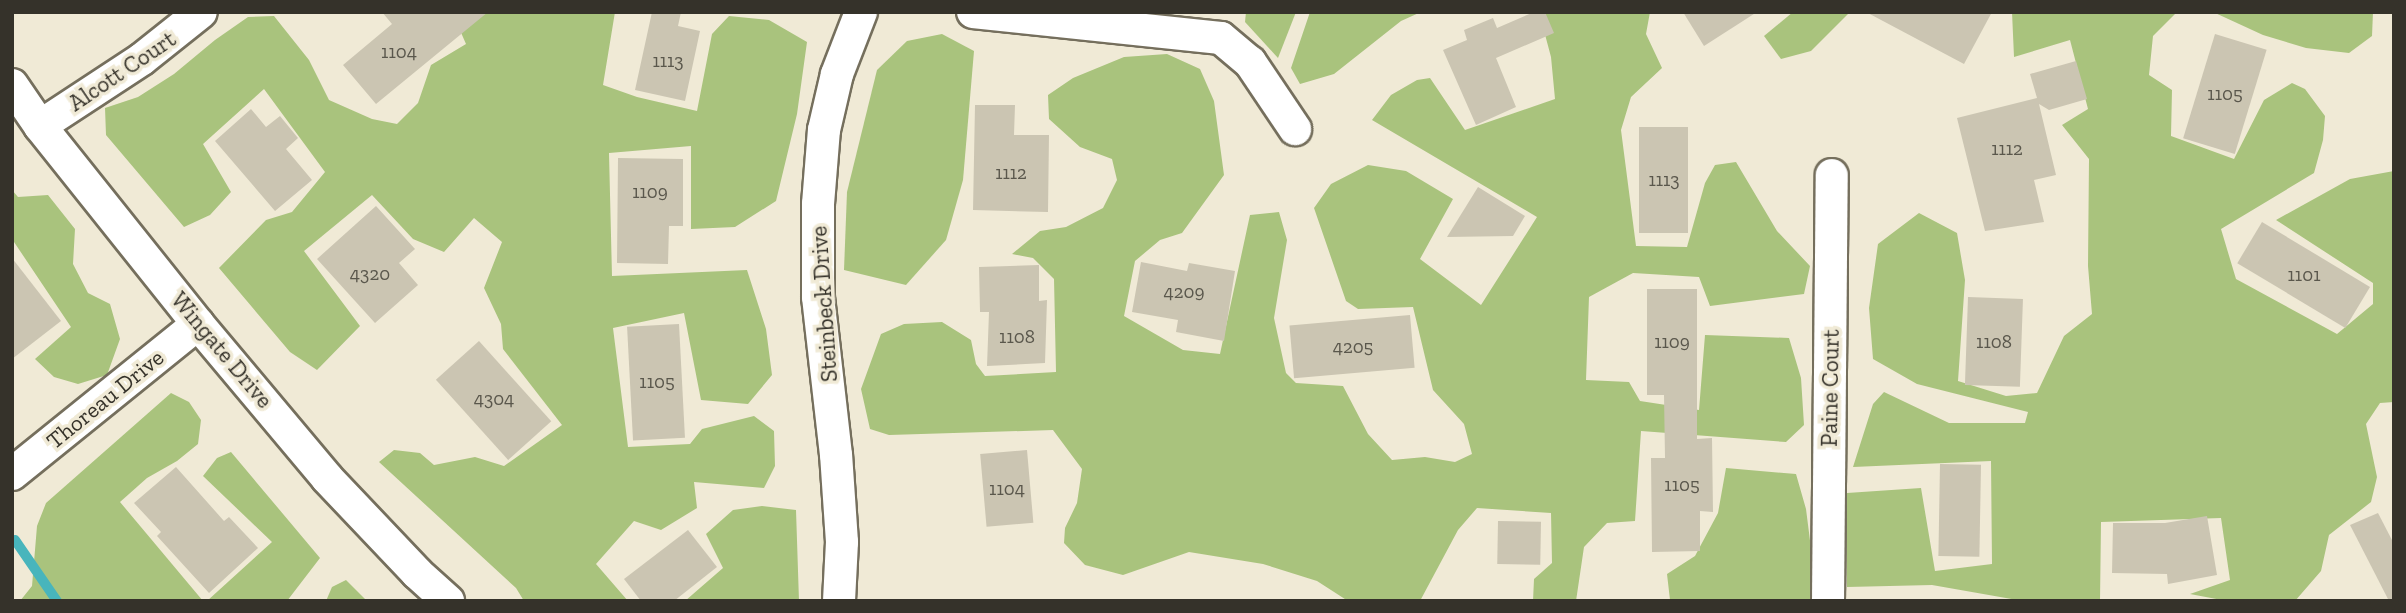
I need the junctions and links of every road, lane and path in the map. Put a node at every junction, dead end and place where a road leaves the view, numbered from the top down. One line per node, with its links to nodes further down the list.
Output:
1 (201, 12): 5 (street, Alcott Court)
2 (861, 12): 11 (street, Steinbeck Drive)
3 (973, 12): 6 (street)
4 (12, 85): 5 (street, Wingate Drive)
5 (40, 125): 8 (street, Wingate Drive)
6 (1295, 129)
7 (1832, 175): 12 (street, Paine Court)
8 (198, 324): 9 (street, Thoreau Drive); 10 (street, Wingate Drive)
9 (12, 474)
10 (448, 601)
11 (839, 601)
12 (1828, 601)

